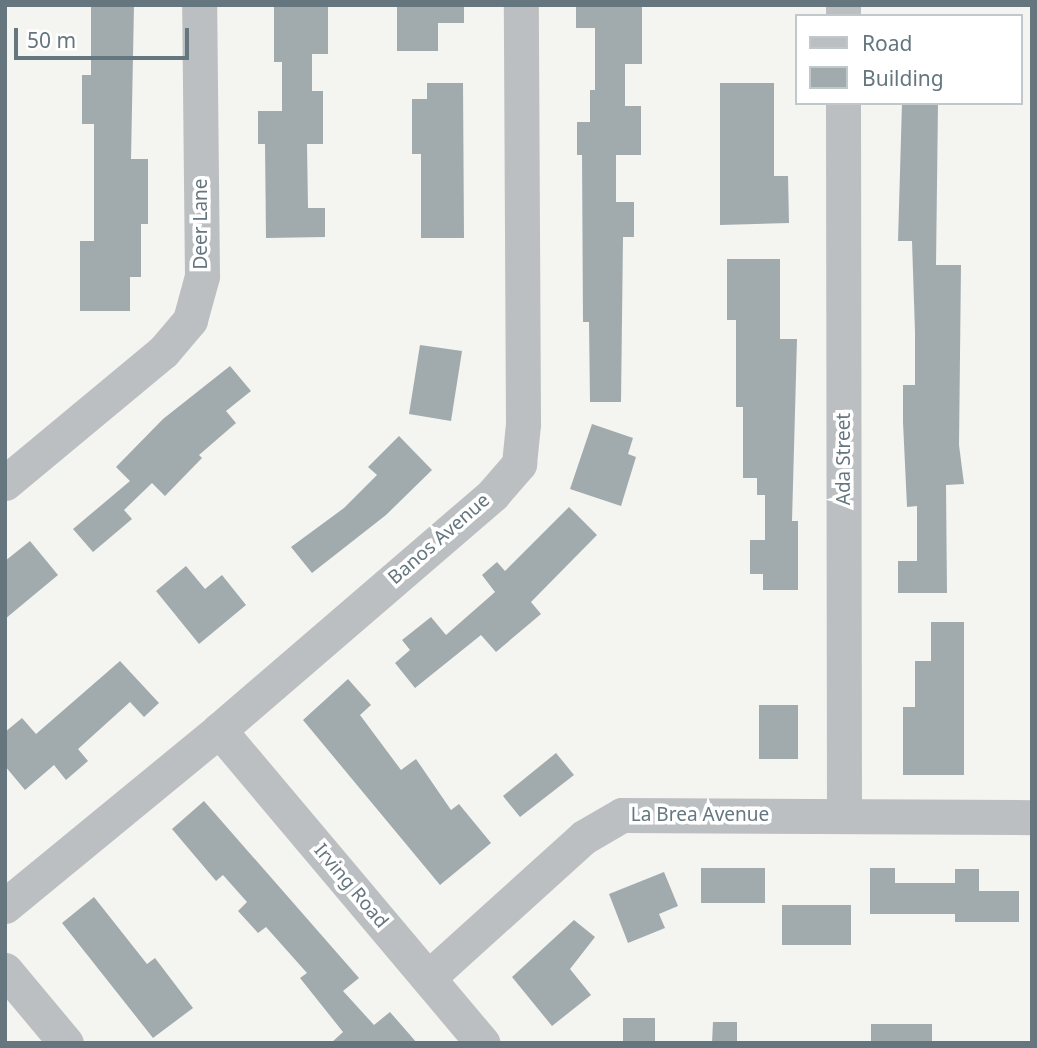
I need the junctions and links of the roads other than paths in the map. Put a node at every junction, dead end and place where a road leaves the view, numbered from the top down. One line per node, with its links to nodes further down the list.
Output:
1 (199, 5): 4 (street, Deer Lane)
2 (521, 5): 5 (street, Banos Avenue)
3 (843, 105): 6 (street, Ada Street)
4 (5, 483)
5 (219, 730): 8 (street, Banos Avenue); 10 (street, Irving Road)
6 (844, 814): 7 (street, La Brea Avenue); 10 (street, La Brea Avenue)
7 (1032, 817)
8 (5, 906)
9 (5, 971): 11 (street)
10 (429, 977): 12 (street, Irving Road)
11 (66, 1043)
12 (483, 1043)

